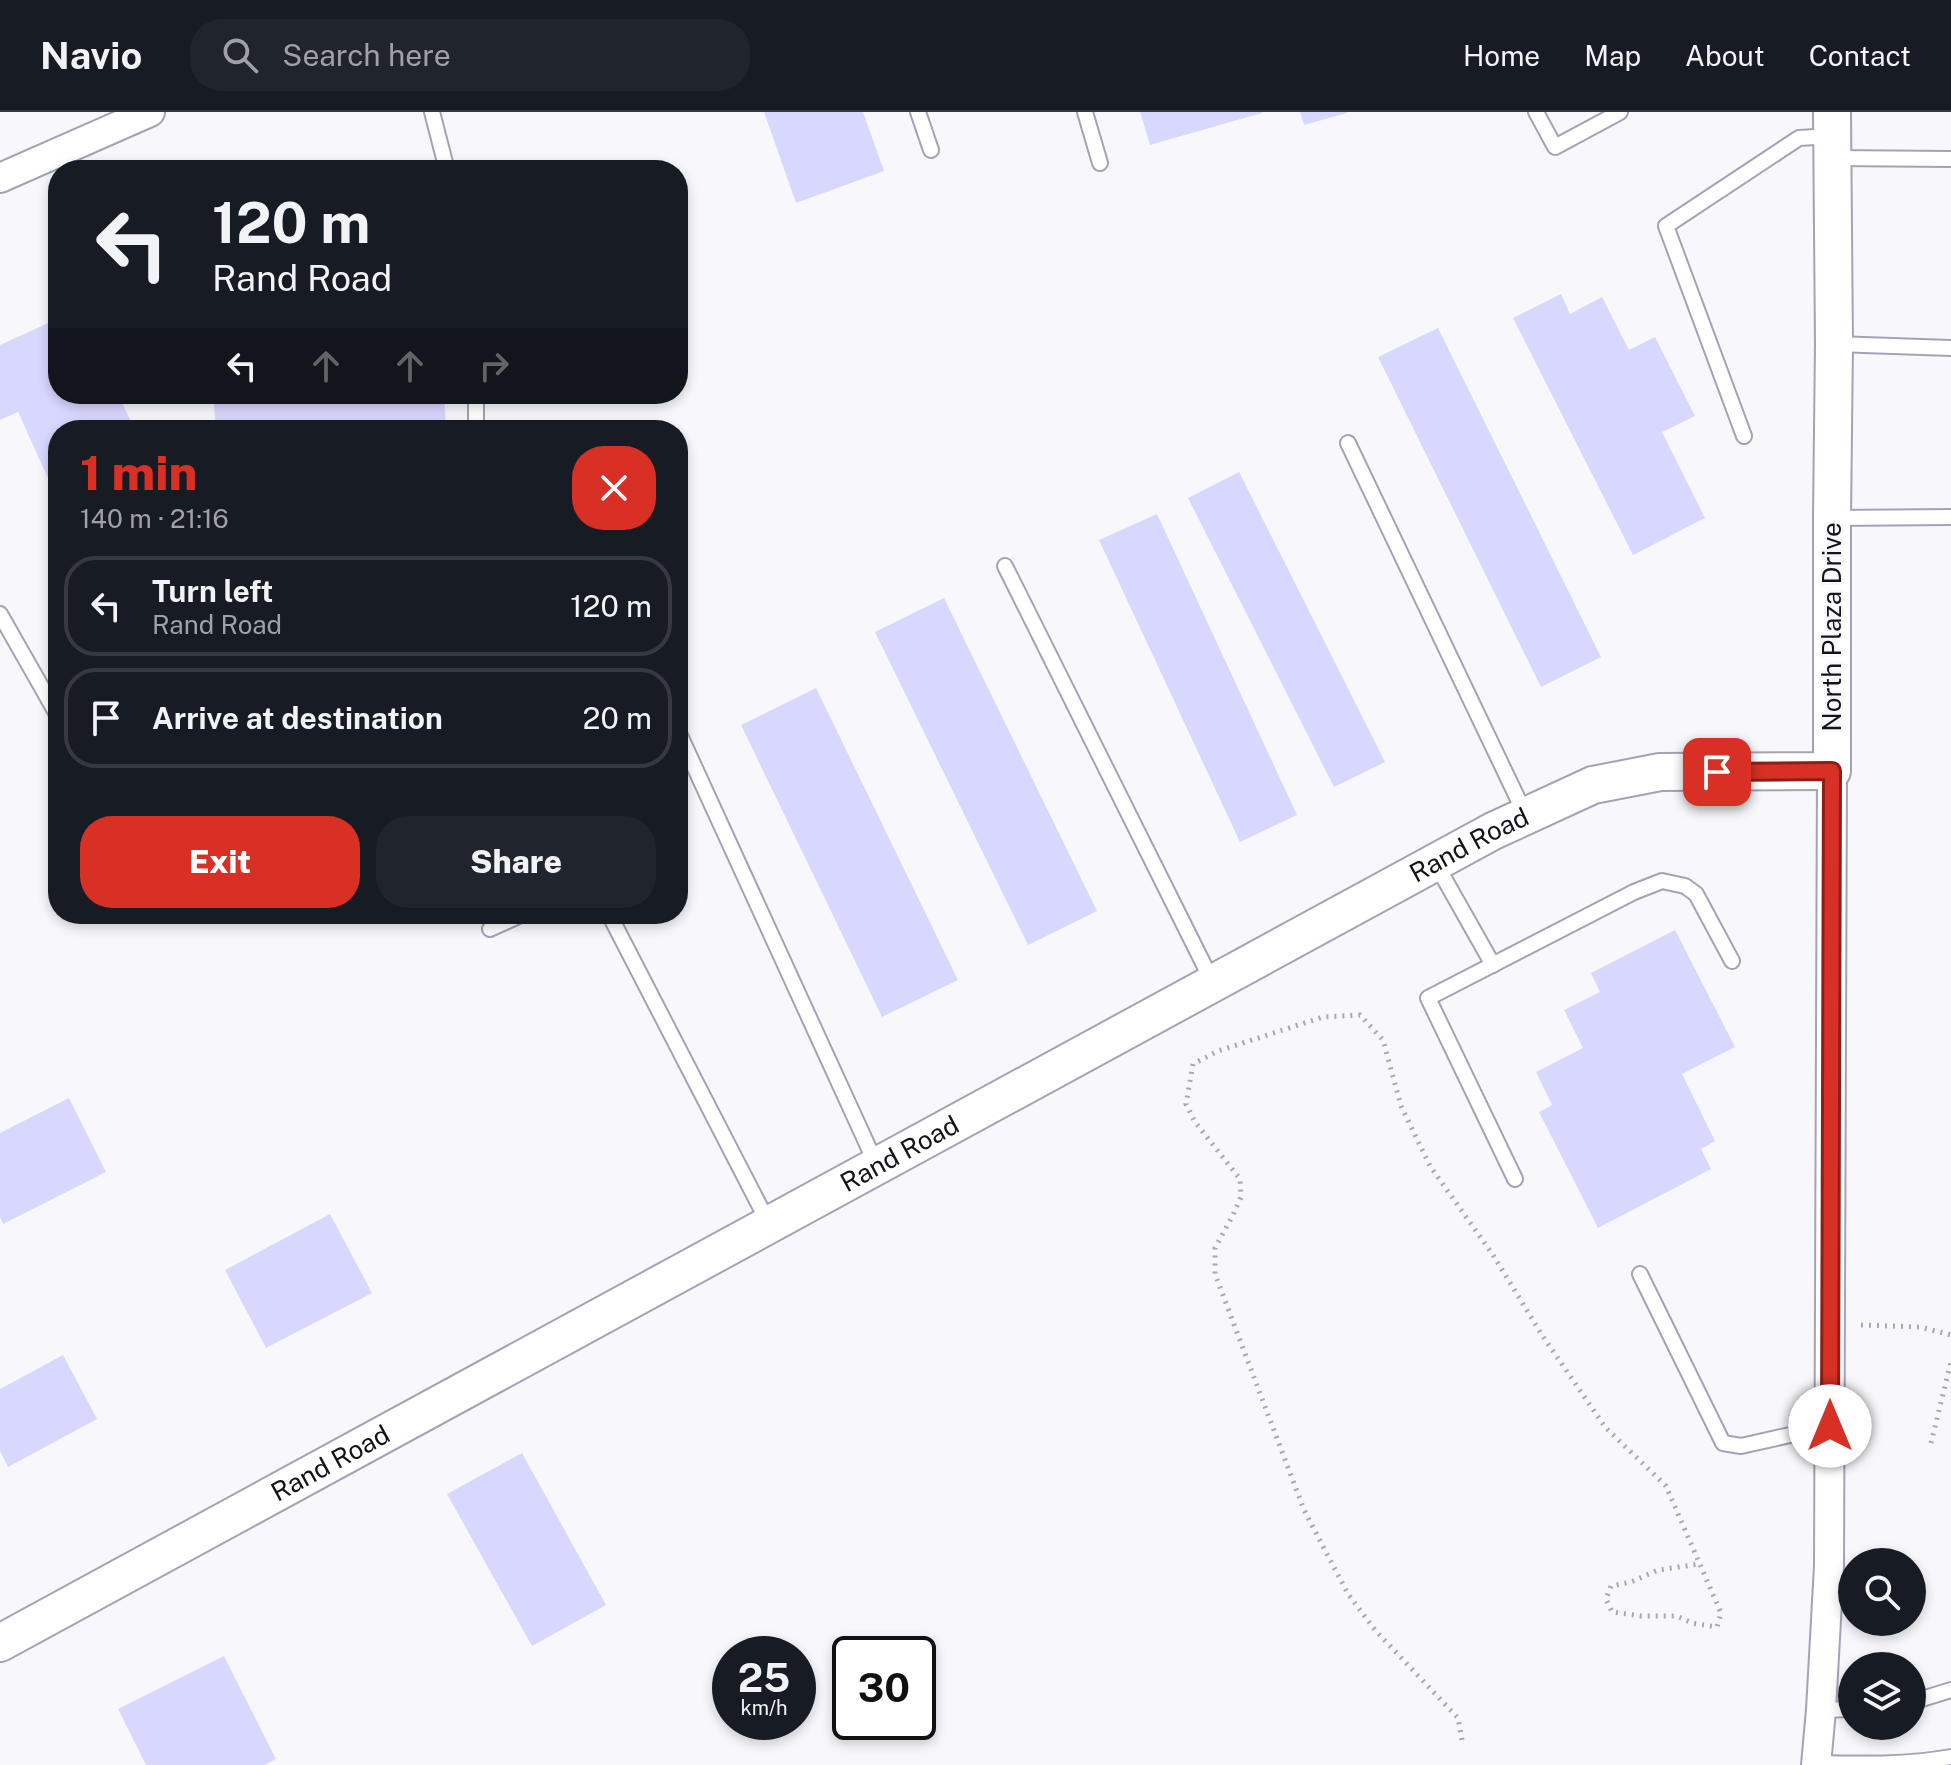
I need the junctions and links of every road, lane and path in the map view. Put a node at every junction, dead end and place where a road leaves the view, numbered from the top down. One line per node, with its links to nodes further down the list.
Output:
1 (150, 112): 12 (street)
2 (432, 112): 10 (lane)
3 (918, 112): 8 (lane)
4 (1085, 112): 11 (lane)
5 (1536, 112): 6 (lane)
6 (1620, 112)
7 (1832, 135): 9 (lane); 13 (street, North Plaza Drive); 15 (lane)
8 (931, 150)
9 (1951, 159)
10 (444, 160)
11 (1100, 163)
12 (0, 178)
13 (1834, 344): 14 (lane); 18 (street, North Plaza Drive)
14 (1951, 348)
15 (1744, 436)
16 (1348, 443): 24 (lane)
17 (1951, 517): 18 (lane)
18 (1832, 518): 23 (street, North Plaza Drive)
19 (1005, 566): 31 (lane)
20 (0, 614): 21 (lane)
21 (48, 698)
22 (688, 753): 32 (lane)
23 (1832, 771): 24 (street, Rand Road); 36 (street, North Plaza Drive)
24 (1526, 816): 25 (street, Rand Road)
25 (1435, 862): 30 (lane); 31 (street, Rand Road)
26 (501, 924): 28 (lane)
27 (614, 924): 34 (lane)
28 (490, 929)
29 (1732, 961): 30 (lane)
30 (1493, 965): 33 (lane)
31 (1214, 983): 32 (street, Rand Road)
32 (877, 1166): 34 (street, Rand Road)
33 (1515, 1179)
34 (769, 1225): 42 (street, Rand Road)
35 (1640, 1274): 39 (lane)
36 (1830, 1325): 37 (path); 39 (street, North Plaza Drive)
37 (1951, 1335)
38 (1951, 1362): 40 (path)
39 (1830, 1426): 46 (street, North Plaza Drive)
40 (1931, 1443)
41 (1699, 1564): 41 (path); 47 (path)
42 (0, 1643)
43 (1951, 1690): 44 (lane)
44 (1926, 1698)
45 (1838, 1709): 46 (lane)
46 (1821, 1710): 49 (street, North Plaza Drive)
47 (1462, 1740)
48 (1951, 1757): 49 (lane)
49 (1816, 1764)

